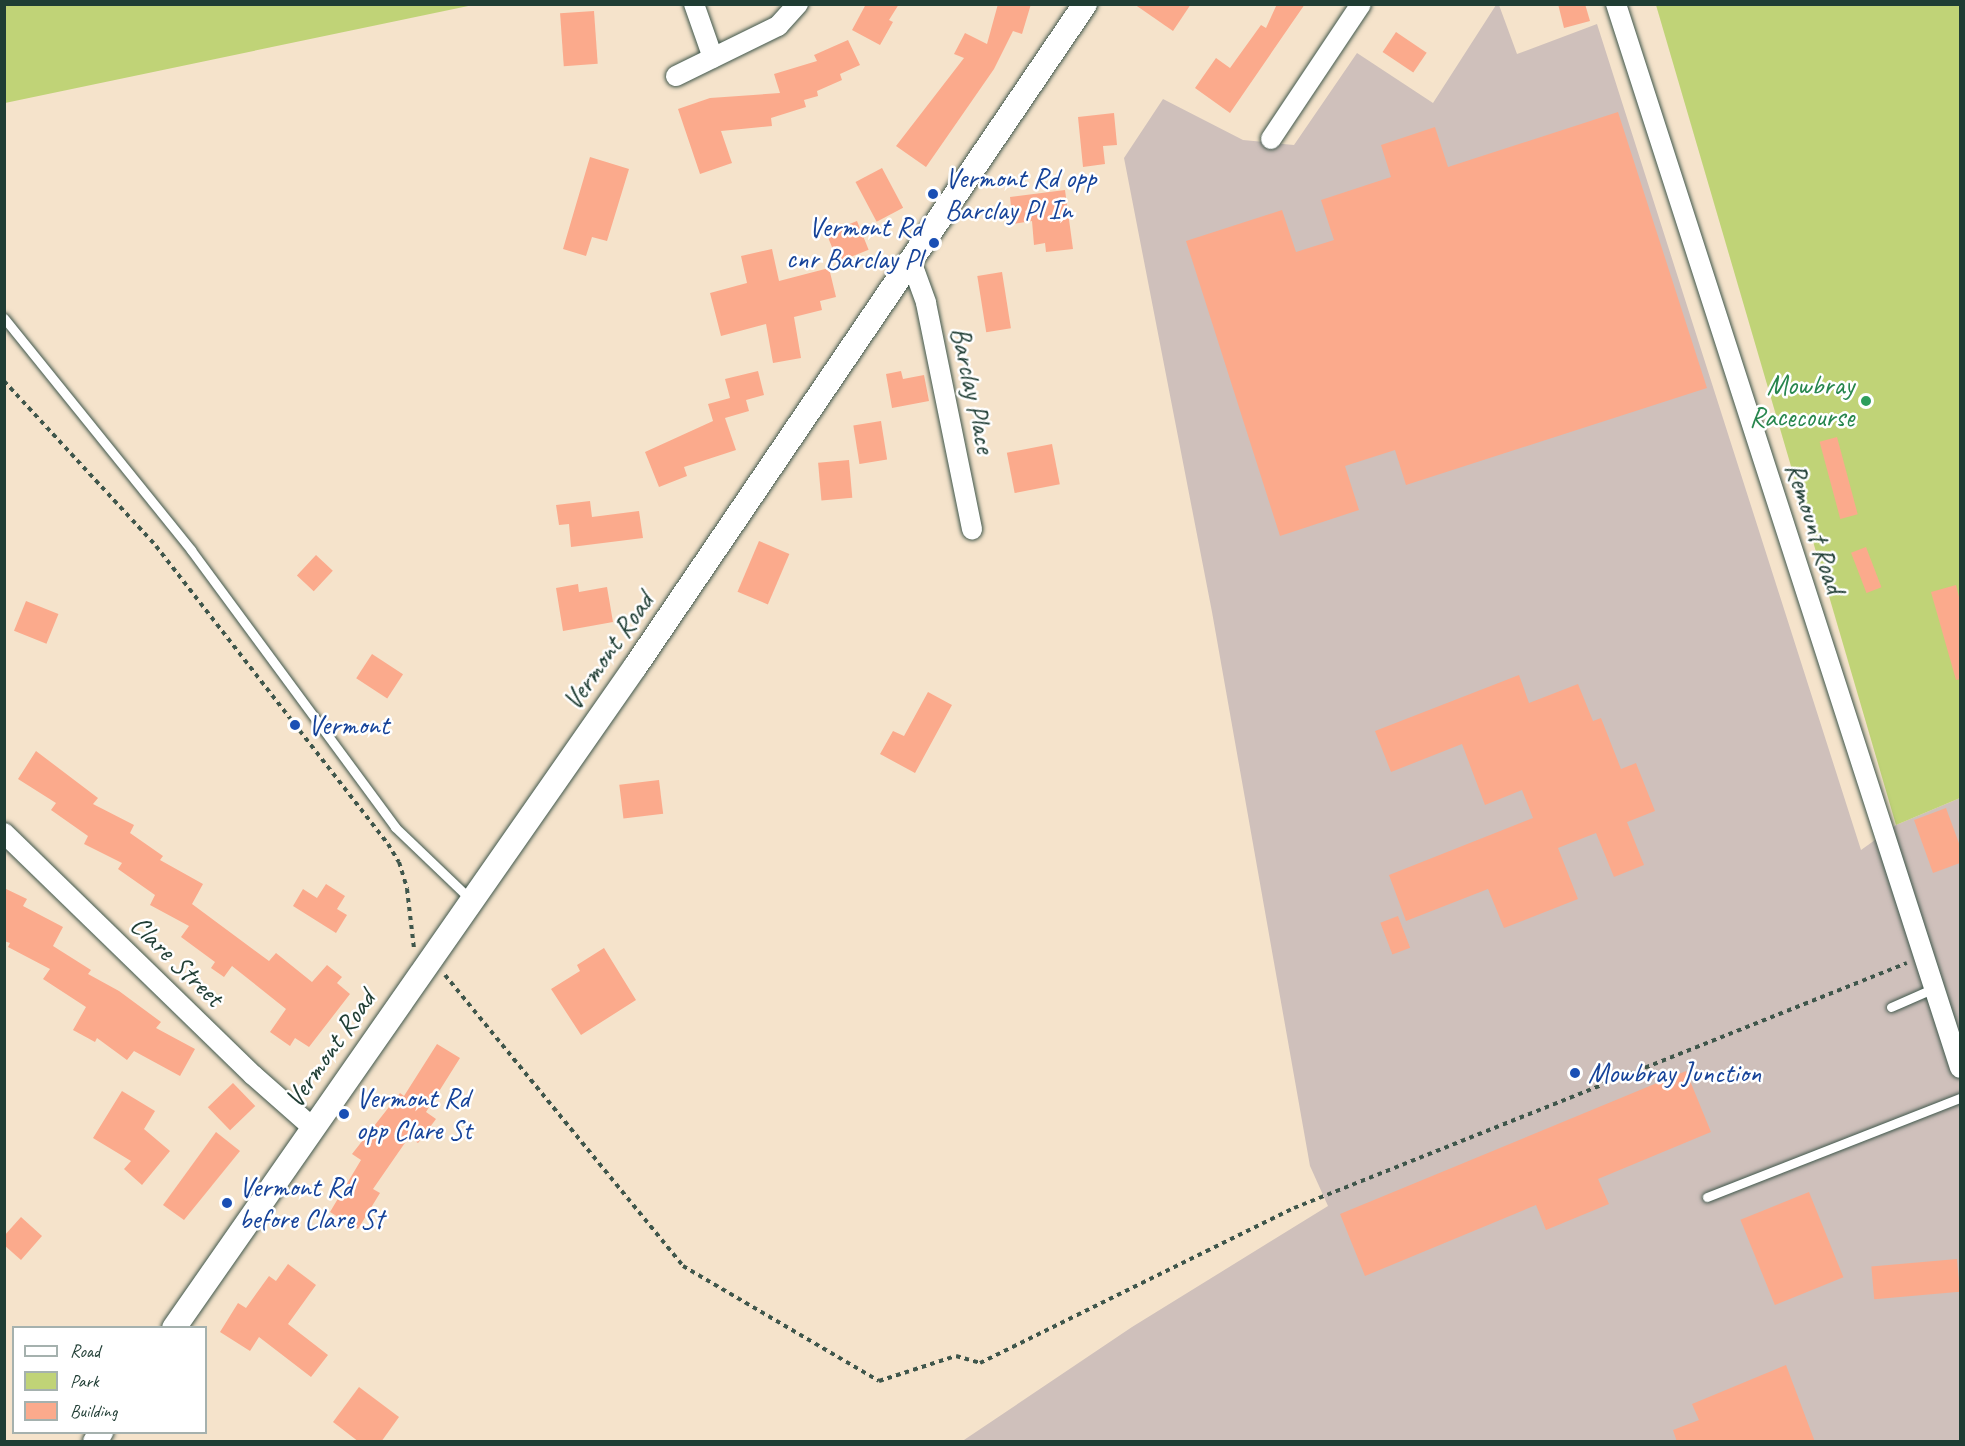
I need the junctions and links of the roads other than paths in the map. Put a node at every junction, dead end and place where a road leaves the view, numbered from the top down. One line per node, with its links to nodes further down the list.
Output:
1 (694, 4): 6 (street)
2 (798, 4): 6 (street)
3 (1085, 4): 9 (street, Vermont Road)
4 (1361, 4): 8 (street)
5 (1616, 4): 14 (street, Remount Road)
6 (713, 58): 7 (street)
7 (676, 76)
8 (1271, 139)
9 (908, 266): 11 (street, Barclay Place); 13 (street, Vermont Road)
10 (4, 318): 13 (lane)
11 (972, 529)
12 (4, 833): 20 (street, Clare Street)
13 (471, 900): 20 (street, Vermont Road)
14 (1934, 988): 15 (lane); 16 (street, Remount Road)
15 (1891, 1007)
16 (1949, 1031): 17 (street); 18 (street, Remount Road)
17 (1960, 1049)
18 (1960, 1068)
19 (1960, 1098): 21 (lane)
20 (312, 1127): 22 (street, Vermont Road)
21 (1707, 1197)
22 (175, 1326)

